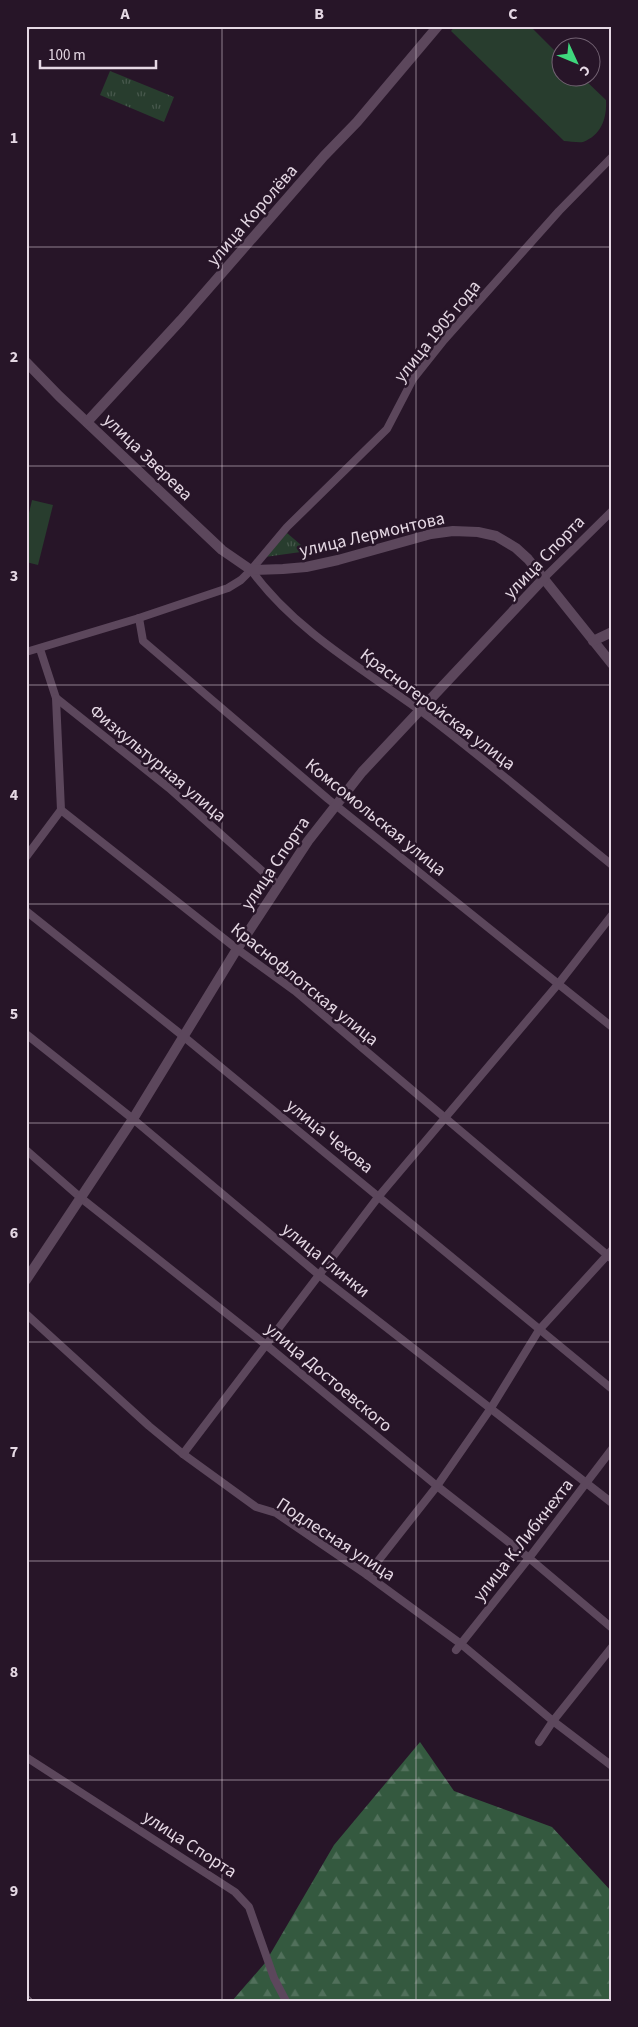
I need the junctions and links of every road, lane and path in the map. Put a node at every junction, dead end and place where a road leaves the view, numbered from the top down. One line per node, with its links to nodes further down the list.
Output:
1 (438, 26): 4 (main road, улица Королёва)
2 (612, 157): 6 (street, улица 1905 года)
3 (26, 362): 4 (main road, улица Зверева)
4 (87, 422): 6 (main road, улица Зверева)
5 (612, 510): 7 (street, улица Спорта)
6 (251, 570): 7 (main road, улица Лермонтова); 8 (street); 15 (street, Красногеройская улица)
7 (544, 578): 10 (main road, улица Лермонтова); 15 (main road, улица Спорта)
8 (139, 618): 11 (street); 16 (street, Комсомольская улица)
9 (612, 632): 10 (main road)
10 (593, 640): 13 (main road, улица Лермонтова)
11 (40, 649): 12 (street); 14 (street)
12 (26, 652)
13 (612, 664)
14 (56, 698): 17 (street); 20 (street, Физкультурная улица)
15 (419, 710): 16 (main road, улица Спорта); 19 (street, Красногеройская улица)
16 (335, 805): 20 (main road, улица Спорта); 24 (street, Комсомольская улица)
17 (61, 810): 18 (street); 23 (street, Краснофлотская улица)
18 (26, 857)
19 (612, 866)
20 (279, 886): 23 (main road, улица Спорта)
21 (26, 911): 27 (street, улица Чехова)
22 (612, 915): 24 (street)
23 (237, 949): 27 (main road, улица Спорта); 28 (street, Краснофлотская улица)
24 (558, 983): 25 (street, Комсомольская улица); 28 (street)
25 (612, 1027)
26 (26, 1034): 29 (street, улица Глинки)
27 (183, 1036): 29 (main road, улица Спорта); 31 (street, улица Чехова)
28 (446, 1117): 31 (street); 33 (street, Краснофлотская улица)
29 (133, 1119): 32 (main road, улица Спорта); 34 (street, улица Глинки)
30 (26, 1150): 32 (street, улица Достоевского)
31 (379, 1196): 34 (street); 37 (street, улица Чехова)
32 (81, 1198): 35 (main road, улица Спорта); 38 (street, улица Достоевского)
33 (610, 1255): 37 (street)
34 (320, 1275): 38 (street); 40 (street, улица Глинки)
35 (26, 1280)
36 (26, 1314): 42 (street, Подлесная улица)
37 (539, 1330): 39 (street, улица Чехова); 40 (street)
38 (265, 1344): 42 (street); 44 (street, улица Достоевского)
39 (612, 1389)
40 (491, 1408): 43 (street, улица Глинки); 44 (street)
41 (612, 1448): 43 (street, улица К.Либкнехта)
42 (183, 1454): 47 (street, Подлесная улица)
43 (586, 1484): 45 (street, улица Глинки); 46 (street, улица К.Либкнехта)
44 (437, 1486): 46 (street, улица Достоевского); 47 (street)
45 (612, 1503)
46 (529, 1558): 48 (street, улица Достоевского); 49 (street, улица К.Либкнехта)
47 (367, 1575): 49 (street, Подлесная улица)
48 (612, 1628)
49 (458, 1647): 51 (street, Подлесная улица)
50 (612, 1647): 51 (street)
51 (553, 1721): 52 (street); 54 (street, Подлесная улица)
52 (539, 1742)
53 (26, 1757): 55 (street, улица Спорта)
54 (612, 1766)
55 (286, 2001)

